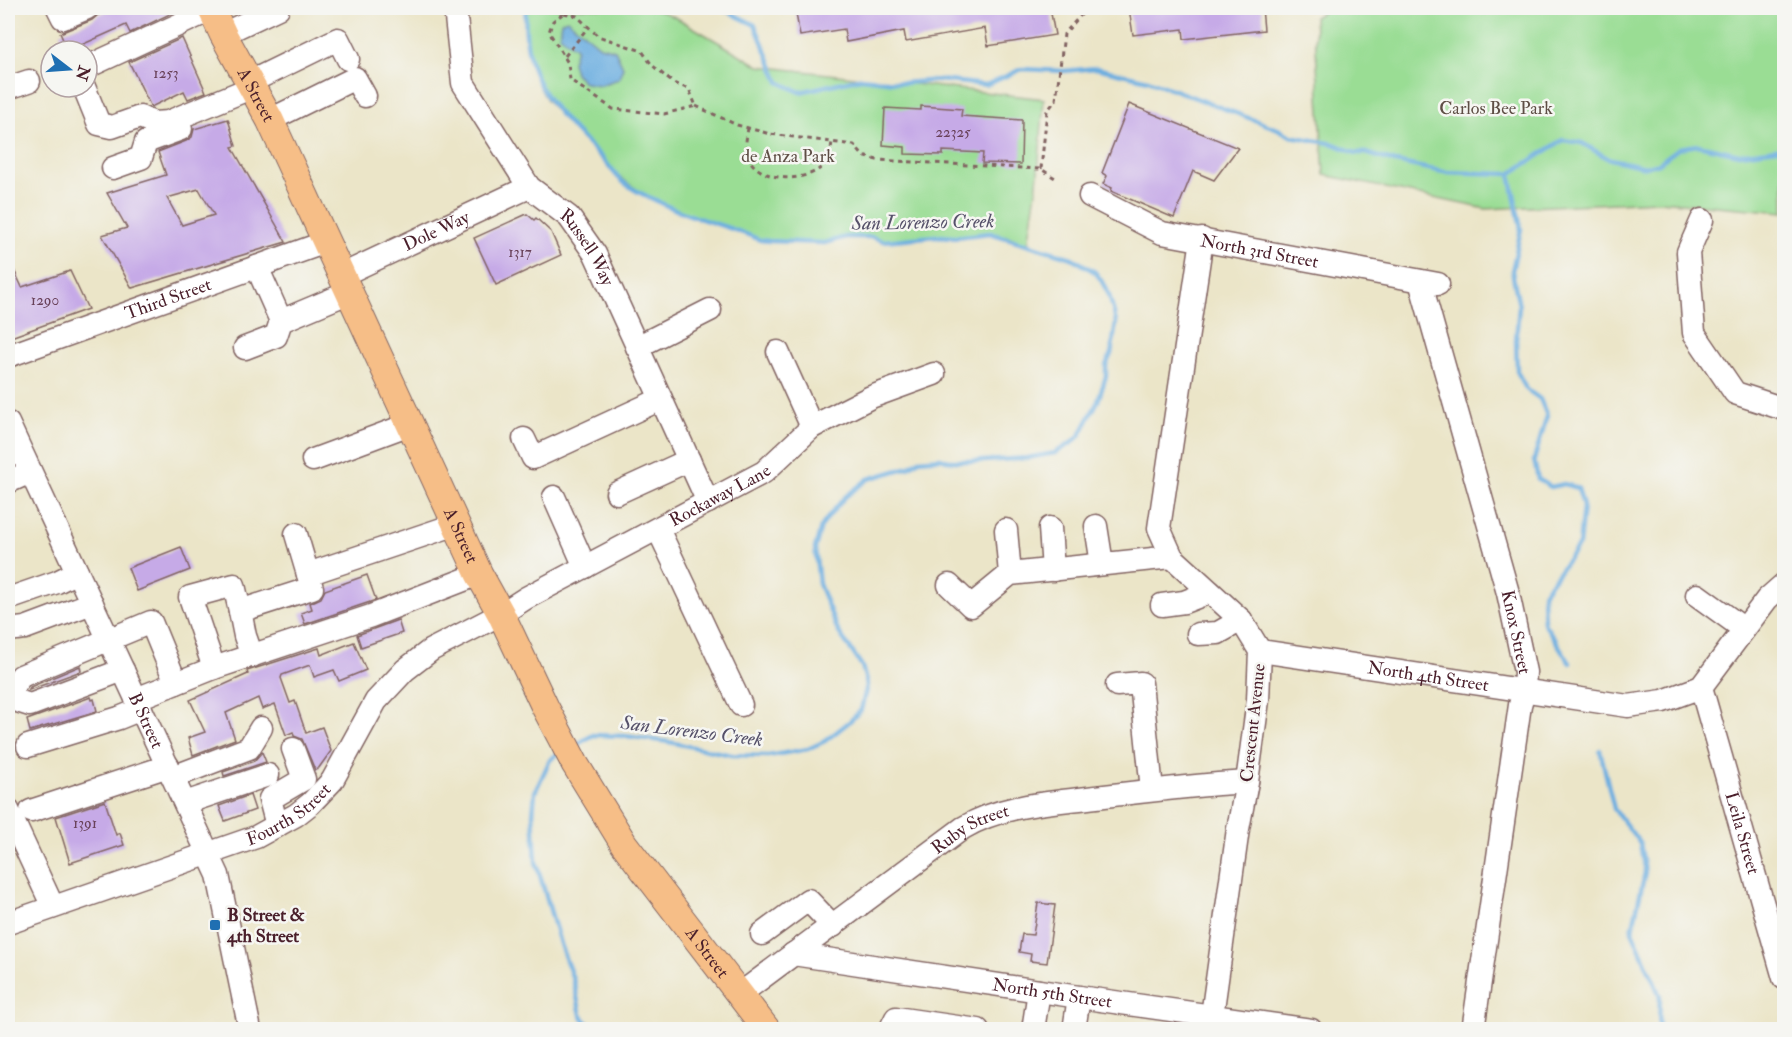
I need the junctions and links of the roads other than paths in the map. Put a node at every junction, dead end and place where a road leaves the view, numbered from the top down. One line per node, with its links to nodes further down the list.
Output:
1 (58, 8): 2 (street)
2 (87, 8)
3 (213, 8): 6 (main road, A Street); 8 (street)
4 (278, 8): 6 (street)
5 (455, 8): 15 (street, Russell Way)
6 (223, 34): 12 (main road, A Street)
7 (348, 59): 12 (street)
8 (99, 61)
9 (29, 81): 10 (street)
10 (8, 88)
11 (365, 96): 12 (street)
12 (258, 97): 13 (street); 14 (street); 19 (main road, A Street)
13 (89, 99)
14 (113, 168)
15 (529, 187): 22 (street, Dole Way); 25 (street, Russell Way)
16 (1090, 196): 18 (street, North 3rd Street)
17 (1702, 220): 31 (street)
18 (1202, 239): 21 (street, North 3rd Street); 49 (street, Crescent Avenue)
19 (326, 242): 20 (street, Third Street); 22 (main road, A Street)
20 (257, 267): 24 (street); 28 (street, Third Street)
21 (1429, 282): 79 (street, Knox Street)
22 (346, 283): 24 (street, Dole Way); 33 (main road, A Street)
23 (710, 310): 25 (street)
24 (281, 321): 26 (street)
25 (638, 347): 30 (street, Russell Way)
26 (245, 348)
27 (778, 352): 34 (street)
28 (8, 356)
29 (934, 374): 34 (street, Rockaway Lane)
30 (661, 399): 35 (street); 37 (street, Russell Way)
31 (1785, 408)
32 (8, 423): 38 (street, B Street)
33 (410, 424): 36 (street); 43 (main road, A Street)
34 (812, 427): 42 (street, Rockaway Lane)
35 (524, 439)
36 (313, 460)
37 (689, 460): 40 (street); 42 (street, Russell Way)
38 (30, 472): 39 (street); 53 (street, B Street)
39 (8, 482)
40 (617, 493)
41 (554, 497): 51 (street)
42 (708, 502): 46 (street, Rockaway Lane)
43 (457, 524): 54 (street); 55 (main road, A Street)
44 (1096, 526): 50 (street)
45 (1050, 528): 52 (street)
46 (658, 529): 51 (street, Rockaway Lane); 82 (street)
47 (1005, 530): 56 (street)
48 (296, 534): 54 (street)
49 (1172, 557): 50 (street); 59 (street, Crescent Avenue)
50 (1102, 564): 52 (street)
51 (585, 567): 66 (street, Rockaway Lane)
52 (1053, 570): 56 (street)
53 (77, 572): 61 (street); 62 (street, B Street)
54 (308, 573): 65 (street)
55 (479, 574): 66 (main road, A Street); 73 (street)
56 (1010, 574): 58 (street)
57 (1785, 584): 64 (street)
58 (949, 585)
59 (1210, 592): 63 (street); 67 (street, Crescent Avenue)
60 (1697, 595): 68 (street)
61 (8, 599)
62 (92, 603): 69 (street); 71 (street, B Street)
63 (1162, 605)
64 (1776, 605): 68 (street)
65 (240, 611): 73 (street); 74 (street)
66 (501, 614): 91 (street, Fourth Street); 104 (main road, A Street)
67 (1241, 620): 70 (street); 72 (street, Crescent Avenue)
68 (1744, 629): 78 (street)
69 (8, 630)
70 (1198, 634)
71 (109, 640): 75 (street, B Street); 76 (street); 80 (street)
72 (1260, 651): 79 (street, North 4th Street); 89 (street, Crescent Avenue)
73 (252, 656): 74 (street)
74 (214, 668): 76 (street)
75 (123, 670): 80 (street); 81 (street, B Street)
76 (176, 683): 81 (street)
77 (1117, 685): 90 (street)
78 (1701, 687): 79 (street, North 4th Street); 102 (street, Leila Street)
79 (1524, 691): 115 (street, Knox Street)
80 (8, 696)
81 (139, 704): 84 (street); 86 (street, B Street)
82 (741, 705)
83 (261, 728): 86 (street)
84 (28, 746)
85 (293, 749): 88 (street)
86 (170, 771): 92 (street, B Street); 94 (street)
87 (268, 775): 92 (street)
88 (304, 779): 91 (street); 95 (street)
89 (1247, 782): 90 (street, Ruby Street); 106 (street, Crescent Avenue)
90 (1152, 790): 99 (street, Ruby Street)
91 (315, 799): 95 (street, Fourth Street)
92 (185, 803): 96 (street, B Street)
93 (8, 810): 97 (street)
94 (31, 811)
95 (277, 826): 96 (street, Fourth Street)
96 (208, 853): 97 (street, Fourth Street); 107 (street, B Street)
97 (53, 907): 98 (street, Fourth Street)
98 (8, 923)
99 (833, 926): 100 (street); 101 (street, Ruby Street)
100 (762, 934)
101 (793, 954): 103 (street, North 5th Street); 104 (street, Ruby Street)
102 (1785, 978)
103 (1039, 992): 105 (street, North 5th Street); 111 (street)
104 (740, 994): 108 (main road, A Street)
105 (1084, 998): 106 (street, North 5th Street); 112 (street); 113 (street)
106 (1211, 1022): 114 (street, North 5th Street)
107 (250, 1029)
108 (767, 1029)
109 (890, 1029): 110 (street)
110 (978, 1029)
111 (1033, 1029)
112 (1074, 1029)
113 (1084, 1029)
114 (1311, 1029)
115 (1473, 1029)

